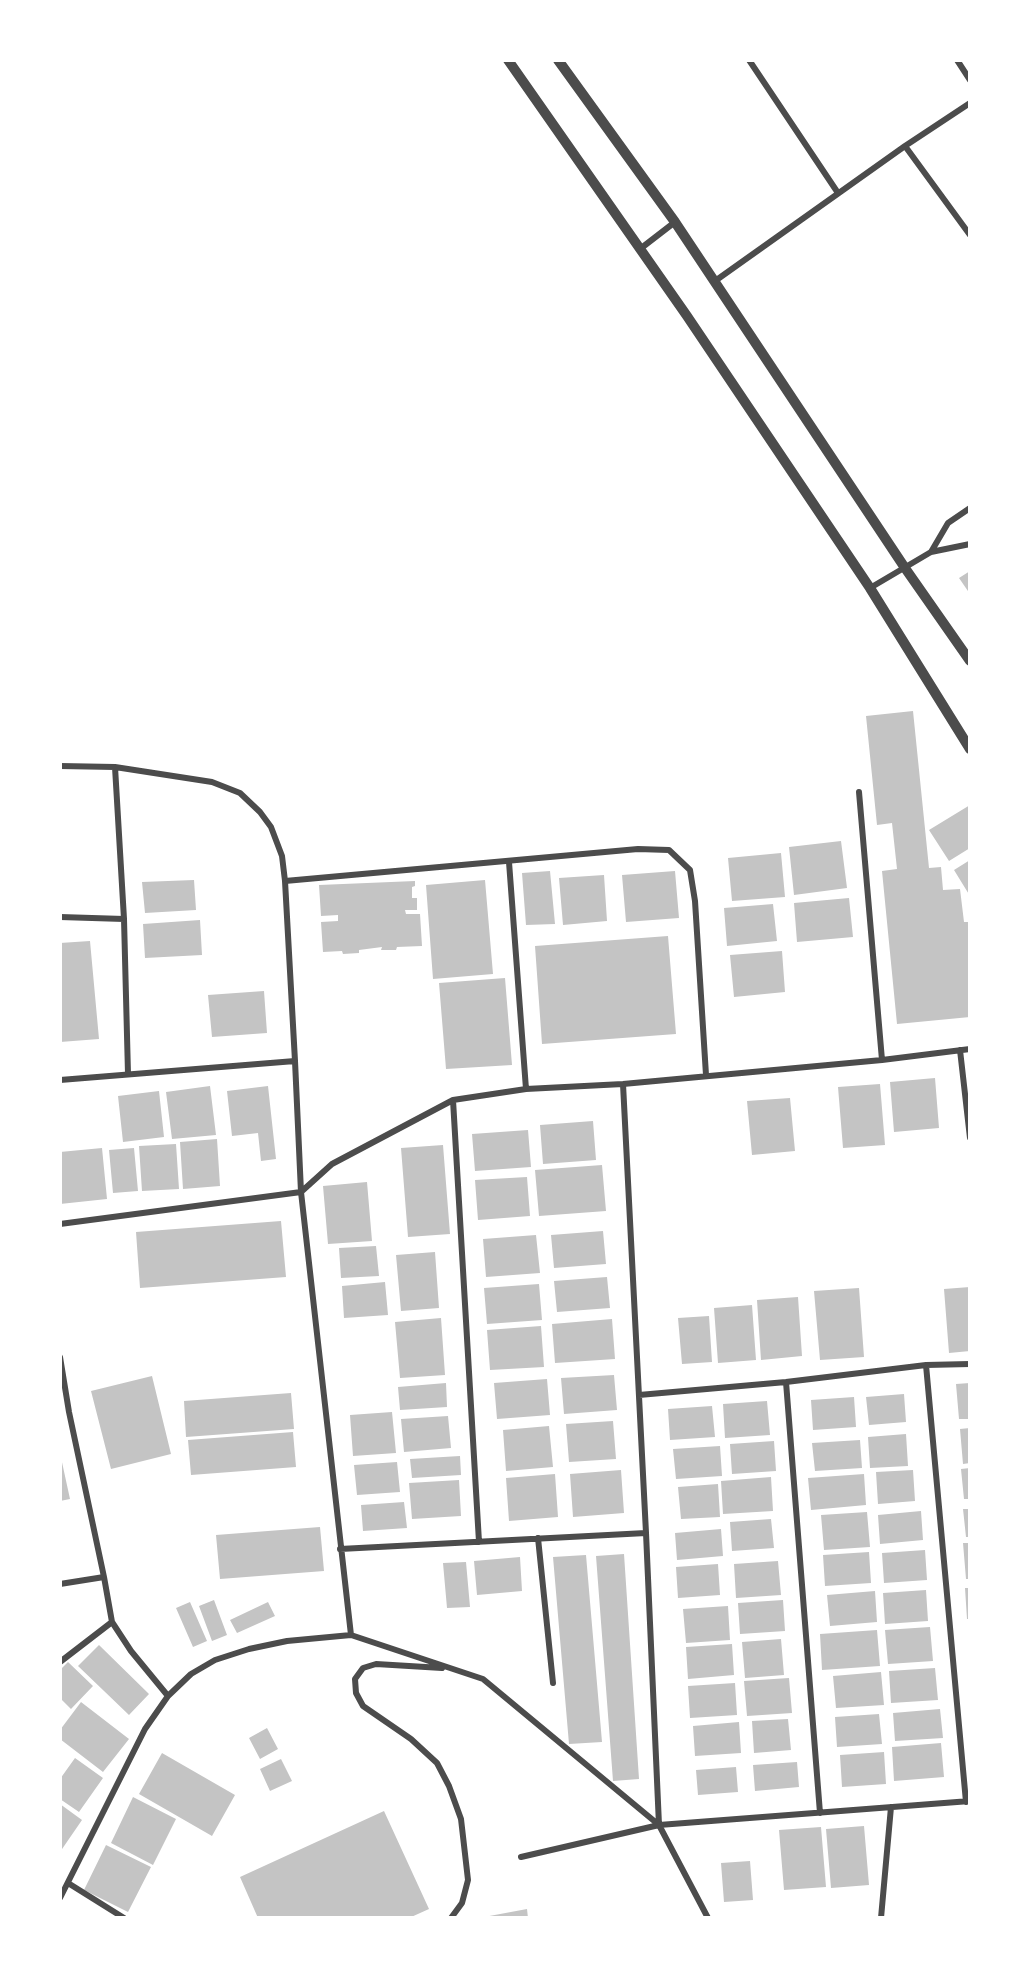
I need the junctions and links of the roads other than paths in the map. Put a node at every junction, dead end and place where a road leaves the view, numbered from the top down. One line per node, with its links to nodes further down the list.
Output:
1 (508, 60): 11 (street)
2 (558, 60): 9 (street)
3 (749, 60): 8 (street)
4 (957, 60): 5 (street)
5 (970, 80)
6 (970, 103): 7 (street)
7 (905, 146): 8 (street); 10 (street)
8 (838, 193): 12 (street)
9 (675, 222): 11 (street); 12 (street)
10 (970, 235)
11 (639, 249): 17 (street)
12 (715, 281): 16 (street)
13 (970, 508): 15 (street)
14 (970, 544): 15 (street)
15 (931, 552): 16 (street)
16 (905, 568): 17 (street); 18 (street)
17 (870, 588): 19 (street)
18 (970, 661)
19 (970, 749)
20 (60, 766): 21 (street)
21 (115, 767): 24 (street); 26 (street)
22 (859, 792): 29 (street)
23 (509, 862): 24 (street); 32 (street); 35 (street)
24 (285, 881): 30 (street)
25 (60, 917): 26 (street)
26 (124, 919): 31 (street)
27 (970, 1049): 28 (street)
28 (960, 1050): 29 (street); 37 (street)
29 (882, 1060): 32 (street)
30 (296, 1061): 31 (street); 38 (street)
31 (128, 1074): 33 (street)
32 (706, 1075): 34 (street)
33 (60, 1080)
34 (623, 1084): 35 (street); 44 (street)
35 (526, 1089): 36 (street)
36 (453, 1100): 38 (street); 49 (street)
37 (970, 1138)
38 (300, 1192): 39 (street); 50 (street)
39 (60, 1224)
40 (60, 1357): 45 (street)
41 (970, 1364): 42 (street)
42 (927, 1365): 43 (street); 59 (street)
43 (786, 1382): 44 (street); 61 (street)
44 (639, 1395): 47 (street)
45 (69, 1413): 46 (street); 51 (street)
46 (60, 1414)
47 (646, 1533): 48 (street); 62 (street)
48 (538, 1538): 49 (street); 57 (street)
49 (479, 1542): 50 (street)
50 (340, 1549): 54 (street)
51 (104, 1577): 52 (street); 53 (street)
52 (60, 1584)
53 (112, 1622): 55 (street); 58 (street)
54 (351, 1635): 56 (street); 58 (street)
55 (60, 1662)
56 (451, 1668): 62 (street); 67 (street)
57 (553, 1683)
58 (168, 1696): 64 (street)
59 (968, 1802): 60 (street)
60 (891, 1807): 61 (street); 69 (street)
61 (820, 1813): 62 (street)
62 (659, 1825): 63 (street); 68 (street)
63 (520, 1857)
64 (68, 1883): 65 (street); 66 (street)
65 (60, 1898)
66 (124, 1918)
67 (452, 1918)
68 (708, 1918)
69 (881, 1918)

